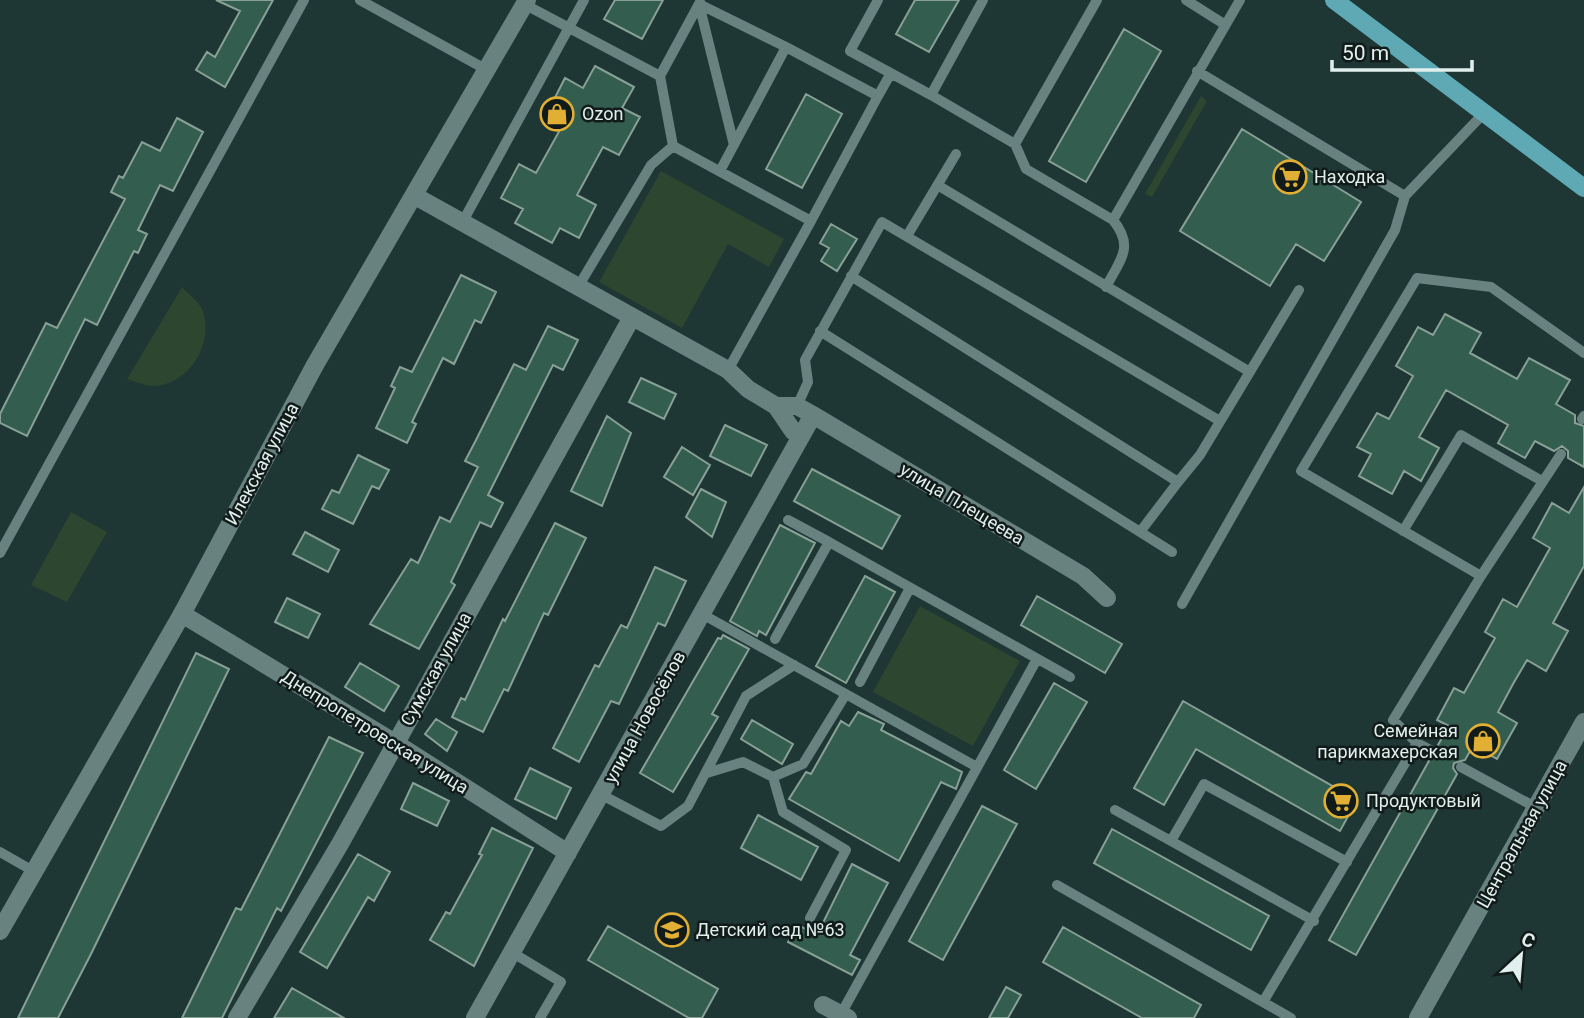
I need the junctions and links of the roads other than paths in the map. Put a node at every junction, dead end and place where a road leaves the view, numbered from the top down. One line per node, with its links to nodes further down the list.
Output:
1 (304, 0): 56 (lane)
2 (360, 0): 15 (lane)
3 (584, 0): 13 (lane)
4 (878, 0): 17 (lane)
5 (983, 0): 19 (lane)
6 (1097, 0): 22 (lane)
7 (1186, 0): 12 (lane)
8 (1240, 0): 12 (lane)
9 (1334, 0): 21 (main road)
10 (526, 2): 13 (lane); 15 (street, Илекская улица)
11 (700, 2): 14 (lane); 18 (lane); 23 (lane)
12 (1224, 24): 16 (lane)
13 (569, 27): 18 (lane); 33 (lane)
14 (786, 47): 20 (lane); 23 (lane)
15 (486, 70): 29 (street, Илекская улица)
16 (1197, 71): 30 (lane); 31 (lane)
17 (891, 73): 19 (lane); 20 (lane)
18 (660, 76): 24 (lane)
19 (931, 94): 22 (lane)
20 (878, 96): 32 (lane)
21 (1484, 113): 28 (main road); 30 (lane)
22 (1016, 144): 31 (lane)
23 (734, 145): 26 (lane)
24 (673, 146): 26 (lane); 36 (lane)
25 (957, 154): 27 (lane)
26 (720, 171): 32 (lane)
27 (939, 186): 34 (lane); 37 (lane)
28 (1584, 188)
29 (415, 196): 33 (street); 61 (street, Илекская улица)
30 (1405, 196): 60 (lane)
31 (1113, 220): 37 (lane)
32 (811, 221): 42 (lane)
33 (462, 223): 36 (street)
34 (907, 236): 35 (lane); 46 (lane)
35 (851, 276): 40 (lane); 50 (lane)
36 (578, 287): 39 (street)
37 (1106, 287): 43 (lane)
38 (1298, 290): 43 (lane)
39 (632, 317): 42 (street); 70 (street, Сумская улица)
40 (820, 331): 45 (lane); 53 (lane)
41 (1584, 353): 52 (lane)
42 (728, 370): 44 (street)
43 (1250, 372): 46 (lane)
44 (776, 406): 45 (street); 47 (street)
45 (805, 410): 47 (street, улица Новосёлов); 59 (street, улица Плещеева)
46 (1220, 421): 50 (lane)
47 (801, 436): 62 (street, улица Новосёлов)
48 (1560, 454): 49 (lane)
49 (1542, 481): 52 (lane); 57 (lane)
50 (1178, 482): 53 (lane)
51 (788, 520): 54 (lane)
52 (1403, 531): 57 (lane)
53 (1140, 532): 55 (lane)
54 (829, 542): 58 (lane); 63 (lane)
55 (1172, 552)
56 (0, 553)
57 (1481, 576): 71 (lane)
58 (910, 588): 64 (lane); 67 (lane)
59 (1107, 598)
60 (1182, 604)
61 (181, 614): 70 (street, Днепропетровская улица); 84 (street, Илекская улица)
62 (702, 614): 65 (lane); 77 (street, улица Новосёлов)
63 (775, 639)
64 (1037, 659): 66 (lane); 73 (lane)
65 (794, 665): 68 (lane); 75 (lane)
66 (1070, 677)
67 (860, 682)
68 (846, 694): 73 (lane); 76 (lane)
69 (1583, 728): 78 (street, Центральная улица)
70 (395, 743): 82 (street, Днепропетровская улица); 93 (street, Сумская улица)
71 (1417, 743): 72 (lane); 83 (lane)
72 (1434, 752)
73 (977, 767): 92 (lane)
74 (1461, 767): 78 (lane)
75 (707, 773): 76 (lane); 77 (lane)
76 (773, 777): 86 (lane)
77 (602, 794): 82 (street, улица Новосёлов)
78 (1536, 808): 97 (street, Центральная улица)
79 (1115, 810): 80 (lane)
80 (1171, 841): 83 (lane); 87 (lane)
81 (0, 852): 84 (lane)
82 (568, 853): 89 (street, улица Новосёлов)
83 (1347, 862): 87 (lane)
84 (34, 872): 88 (street, Илекская улица)
85 (1057, 885): 90 (lane)
86 (810, 918)
87 (1314, 921): 90 (lane)
88 (0, 931)
89 (513, 953): 94 (street, улица Новосёлов); 95 (lane)
90 (1263, 1002): 96 (lane)
91 (820, 1012): 92 (street)
92 (844, 1016)
93 (237, 1018)
94 (475, 1018)
95 (540, 1018)
96 (1290, 1018)
97 (1418, 1018)

